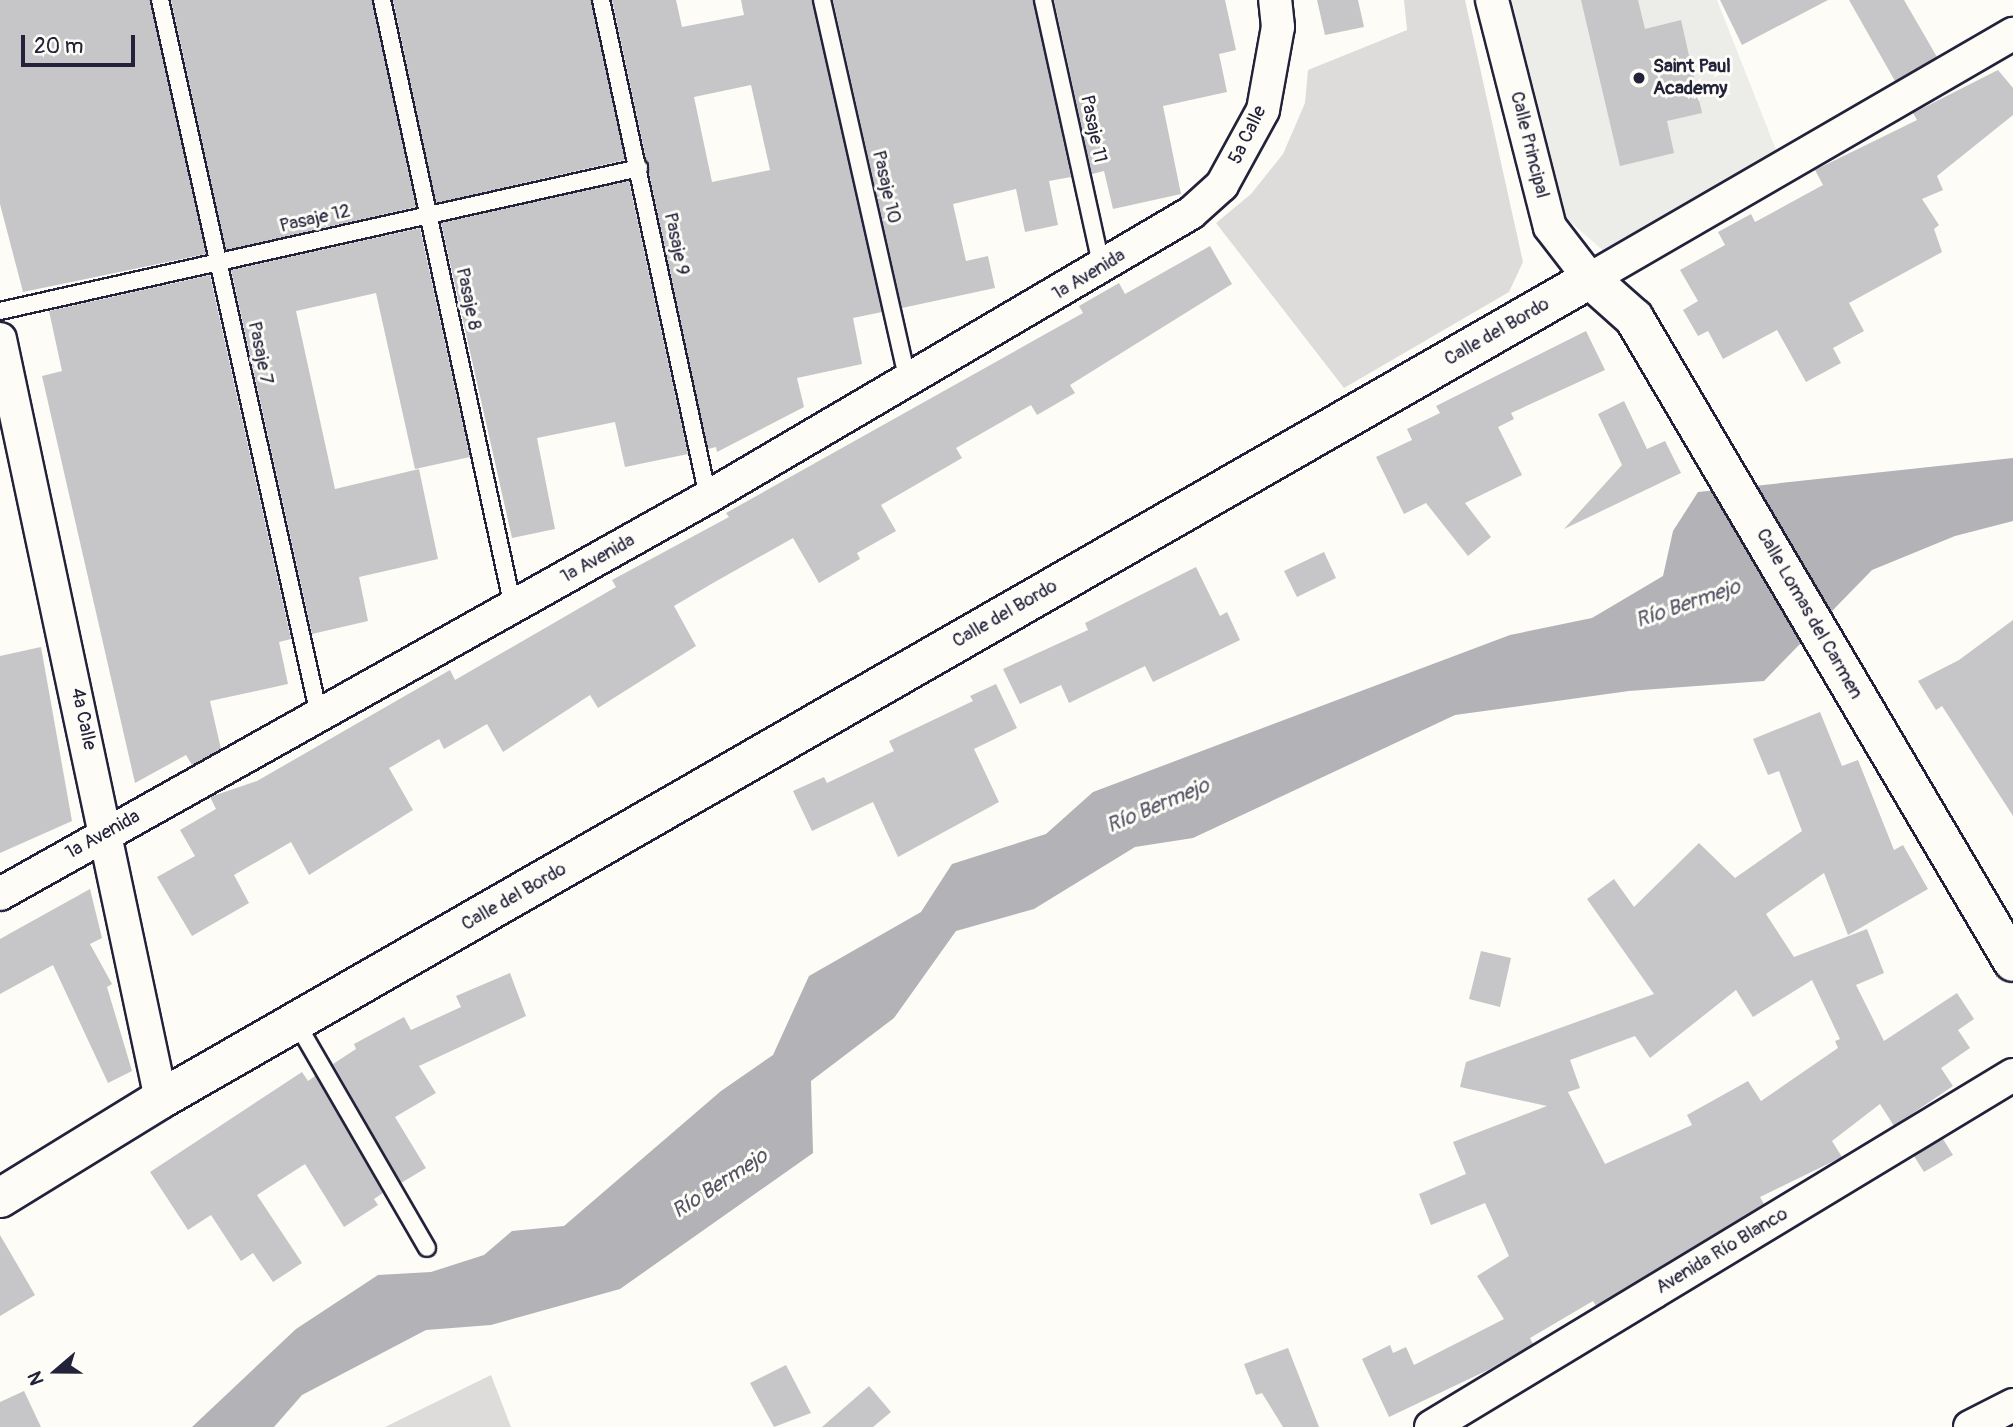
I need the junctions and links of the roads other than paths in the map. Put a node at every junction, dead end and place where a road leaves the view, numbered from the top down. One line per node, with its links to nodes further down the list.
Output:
1 (160, 0): 12 (lane, Pasaje 7)
2 (382, 0): 11 (lane, Pasaje 8)
3 (601, 0): 9 (lane, Pasaje 9)
4 (822, 0): 17 (lane, Pasaje 10)
5 (1043, 0): 13 (lane, Pasaje 11)
6 (1275, 0): 10 (street, 5a Calle)
7 (1492, 0): 14 (street, Calle Principal)
8 (2013, 34): 14 (street, Calle del Bordo)
9 (639, 169): 11 (lane, Pasaje 12); 18 (lane, Pasaje 9)
10 (1191, 214): 13 (street, 1a Avenida)
11 (428, 215): 12 (lane, Pasaje 12); 19 (lane, Pasaje 8)
12 (219, 262): 15 (lane, Pasaje 12); 20 (lane, Pasaje 7)
13 (1102, 268): 17 (street, 1a Avenida)
14 (1590, 279): 23 (street, Calle Lomas del Carmen); 24 (street, Calle del Bordo)
15 (0, 311)
16 (0, 339): 21 (street, 4a Calle)
17 (908, 383): 18 (street, 1a Avenida)
18 (708, 497): 19 (street, 1a Avenida)
19 (513, 607): 20 (street, 1a Avenida)
20 (319, 715): 21 (street, 1a Avenida)
21 (107, 832): 22 (street, 1a Avenida); 26 (street, 4a Calle)
22 (0, 894)
23 (2010, 956)
24 (296, 1021): 26 (street, Calle del Bordo); 28 (lane)
25 (2013, 1075): 30 (street, Avenida Río Blanco)
26 (161, 1099): 27 (street, Calle del Bordo)
27 (0, 1198)
28 (427, 1248)
29 (2013, 1405): 31 (street)
30 (1431, 1427)
31 (1970, 1427)

